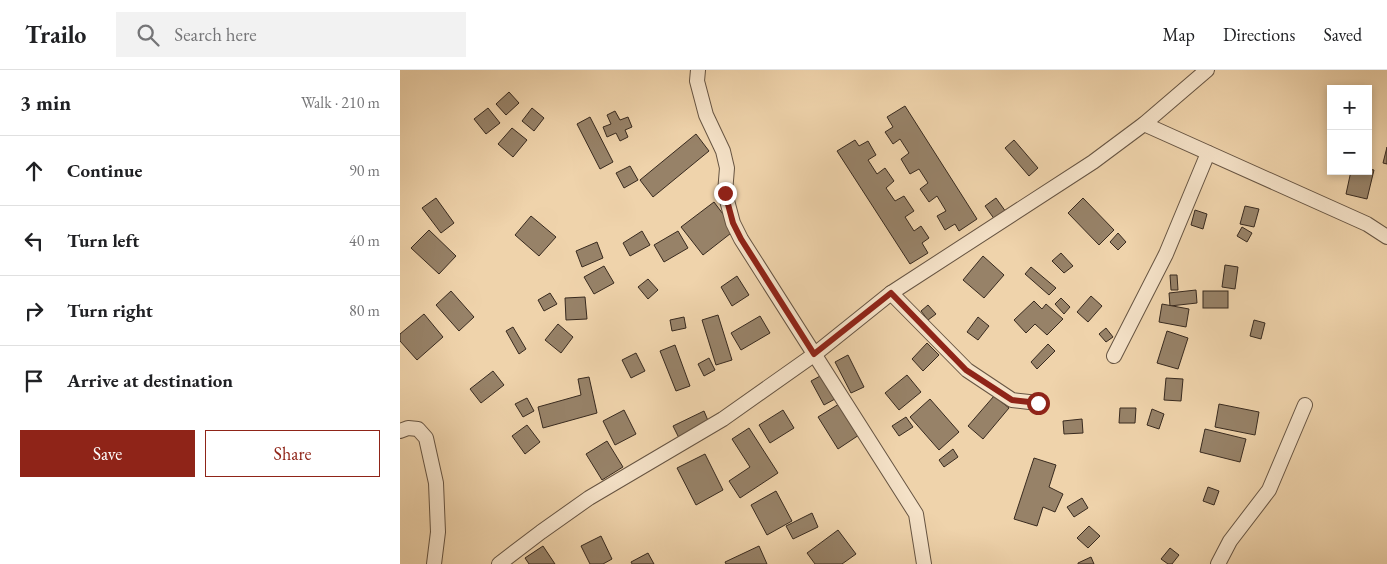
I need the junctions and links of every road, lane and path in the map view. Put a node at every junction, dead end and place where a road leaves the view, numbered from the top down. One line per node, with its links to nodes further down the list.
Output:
1 (698, 70): 7 (street)
2 (1207, 70): 3 (street)
3 (1144, 124): 4 (street); 6 (street)
4 (1208, 153): 5 (street); 8 (street)
5 (1387, 237)
6 (891, 293): 7 (street); 9 (street)
7 (814, 354): 13 (street); 14 (street)
8 (1114, 356)
9 (1038, 403)
10 (1304, 405): 15 (street)
11 (400, 431): 12 (street)
12 (434, 564)
13 (499, 564)
14 (924, 564)
15 (1218, 564)

